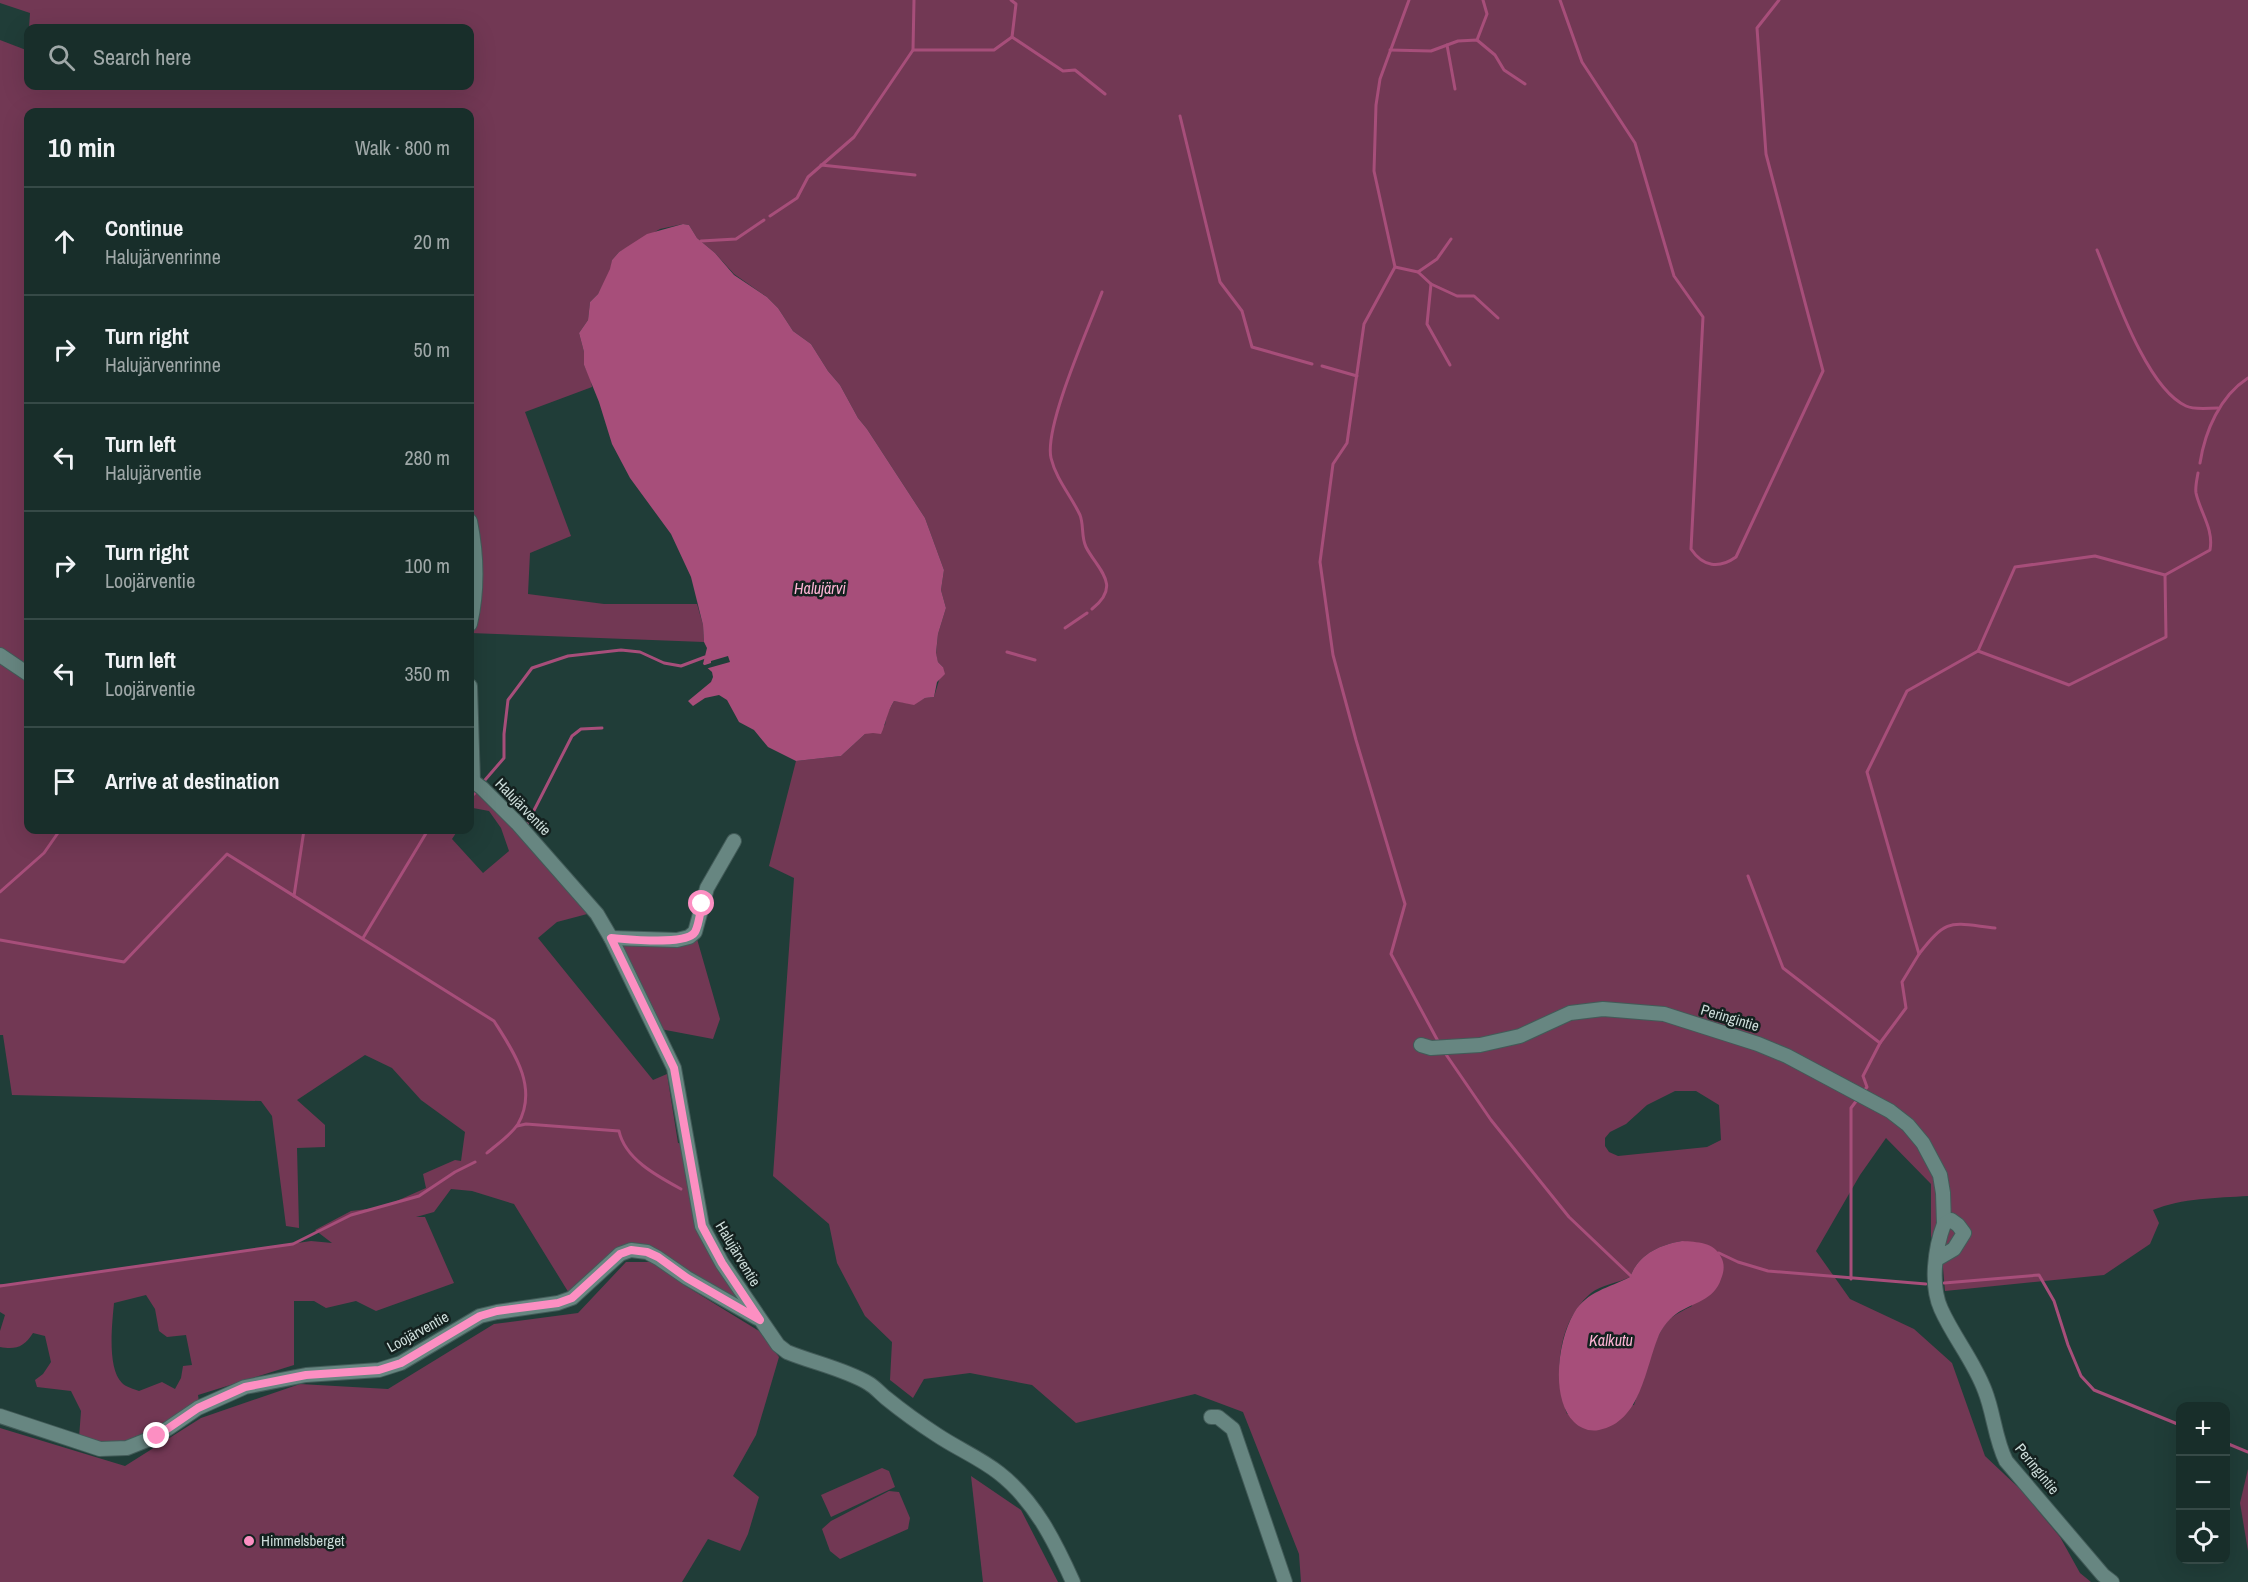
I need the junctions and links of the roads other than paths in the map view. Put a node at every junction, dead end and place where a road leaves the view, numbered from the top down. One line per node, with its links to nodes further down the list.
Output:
1 (474, 541): 2 (street)
2 (474, 600)
3 (0, 655): 4 (street)
4 (24, 671)
5 (474, 782): 7 (street, Halujärventie)
6 (734, 841): 7 (street)
7 (611, 938): 11 (street, Halujärventie)
8 (1421, 1044): 9 (street, Peringintie)
9 (1944, 1224): 10 (street, Peringintie); 10 (street)
10 (1937, 1259): 16 (street, Peringintie)
11 (760, 1320): 12 (street, Loojärventie); 14 (street, Halujärventie)
12 (0, 1416)
13 (1211, 1416): 15 (street)
14 (1073, 1582)
15 (1285, 1582)
16 (2112, 1582)

